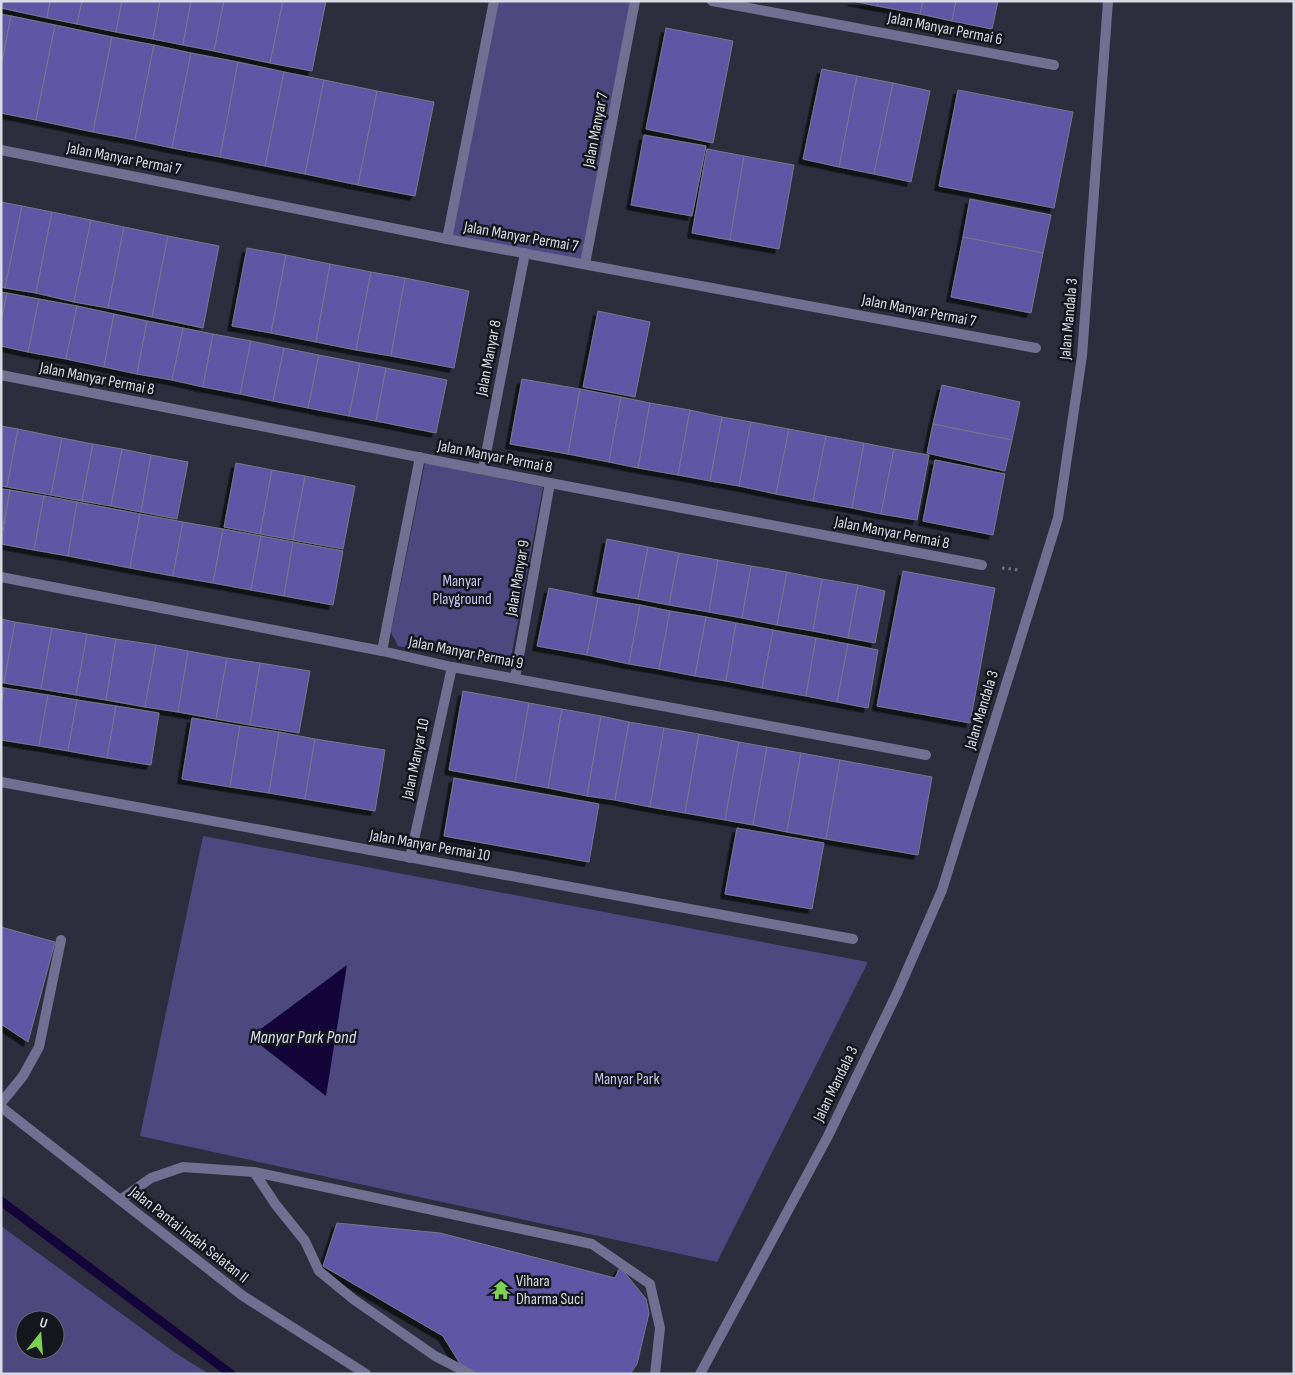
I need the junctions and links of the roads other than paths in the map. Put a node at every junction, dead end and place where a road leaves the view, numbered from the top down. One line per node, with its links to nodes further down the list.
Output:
1 (494, 1): 7 (street)
2 (635, 1): 9 (street, Jalan Manyar 7)
3 (712, 1): 5 (street, Jalan Manyar Permai 6)
4 (1108, 1): 32 (street, Jalan Mandala 3)
5 (1054, 65)
6 (1, 150): 7 (street, Jalan Manyar Permai 7)
7 (448, 239): 8 (street, Jalan Manyar Permai 7)
8 (525, 254): 9 (street, Jalan Manyar Permai 7); 13 (street, Jalan Manyar 8)
9 (585, 264): 10 (street, Jalan Manyar Permai 7)
10 (1036, 348)
11 (1, 375): 12 (street, Jalan Manyar Permai 8)
12 (420, 457): 13 (street, Jalan Manyar Permai 8); 17 (street)
13 (483, 469): 14 (street, Jalan Manyar Permai 8)
14 (550, 483): 15 (street, Jalan Manyar Permai 8); 19 (street, Jalan Manyar 9)
15 (982, 565)
16 (1, 577): 17 (street, Jalan Manyar Permai 9)
17 (382, 651): 18 (street, Jalan Manyar Permai 9)
18 (452, 666): 19 (street, Jalan Manyar Permai 9); 22 (street, Jalan Manyar 10)
19 (515, 678): 20 (street, Jalan Manyar Permai 9)
20 (926, 755)
21 (1, 782): 22 (street, Jalan Manyar Permai 10)
22 (410, 858): 24 (street, Jalan Manyar Permai 10)
23 (61, 940): 25 (street)
24 (853, 940)
25 (1, 1103)
26 (1, 1107): 28 (street, Jalan Pantai Indah Selatan II)
27 (254, 1172): 28 (street); 30 (street); 31 (street)
28 (120, 1200): 29 (street, Jalan Pantai Indah Selatan II)
29 (366, 1374)
30 (470, 1374)
31 (656, 1374)
32 (700, 1374)

